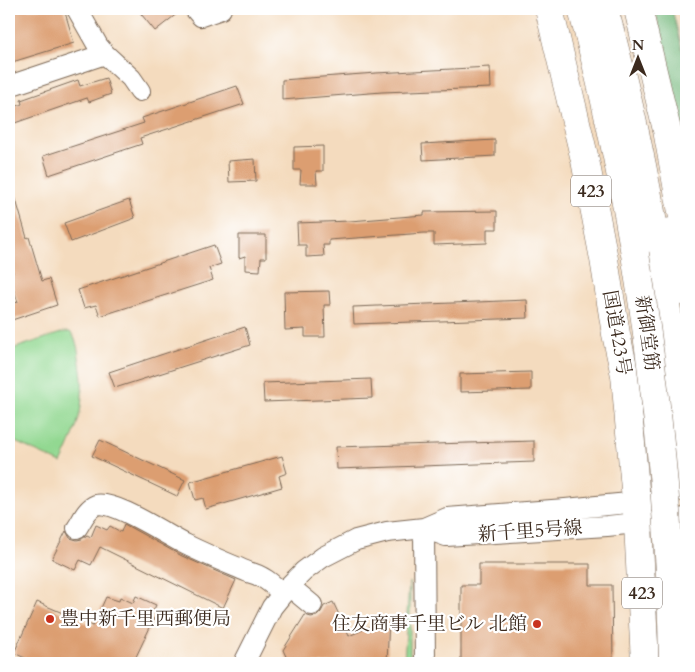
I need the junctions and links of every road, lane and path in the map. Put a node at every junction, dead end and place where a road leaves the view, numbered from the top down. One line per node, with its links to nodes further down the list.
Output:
1 (77, 9): 10 (street)
2 (195, 9): 3 (street)
3 (220, 9)
4 (549, 9): 16 (highway, 国道423号 / 423)
5 (566, 9): 16 (highway)
6 (582, 9): 14 (highway, 新御堂筋 / 423)
7 (604, 9): 14 (highway, 新御堂筋 / 423)
8 (621, 9): 15 (highway)
9 (638, 9): 13 (highway)
10 (105, 54): 11 (street); 12 (street)
11 (9, 86)
12 (140, 91)
13 (686, 234)
14 (646, 252): 17 (highway, 新御堂筋 / 423); 30 (highway, 新御堂筋 / 423, bridge)
15 (686, 292)
16 (625, 375): 19 (highway, 国道423号 / 423)
17 (686, 488)
18 (686, 498): 19 (street)
19 (637, 513): 20 (street); 22 (street, 新千里5号線); 29 (highway, 国道423号 / 423)
20 (686, 518)
21 (77, 528): 23 (street)
22 (424, 528): 23 (street, 新千里5号線); 24 (street)
23 (286, 589): 25 (street); 26 (street, 新千里5号線)
24 (425, 596): 27 (street); 28 (street)
25 (312, 605)
26 (244, 663)
27 (415, 663)
28 (425, 663)
29 (645, 663)
30 (673, 663)

